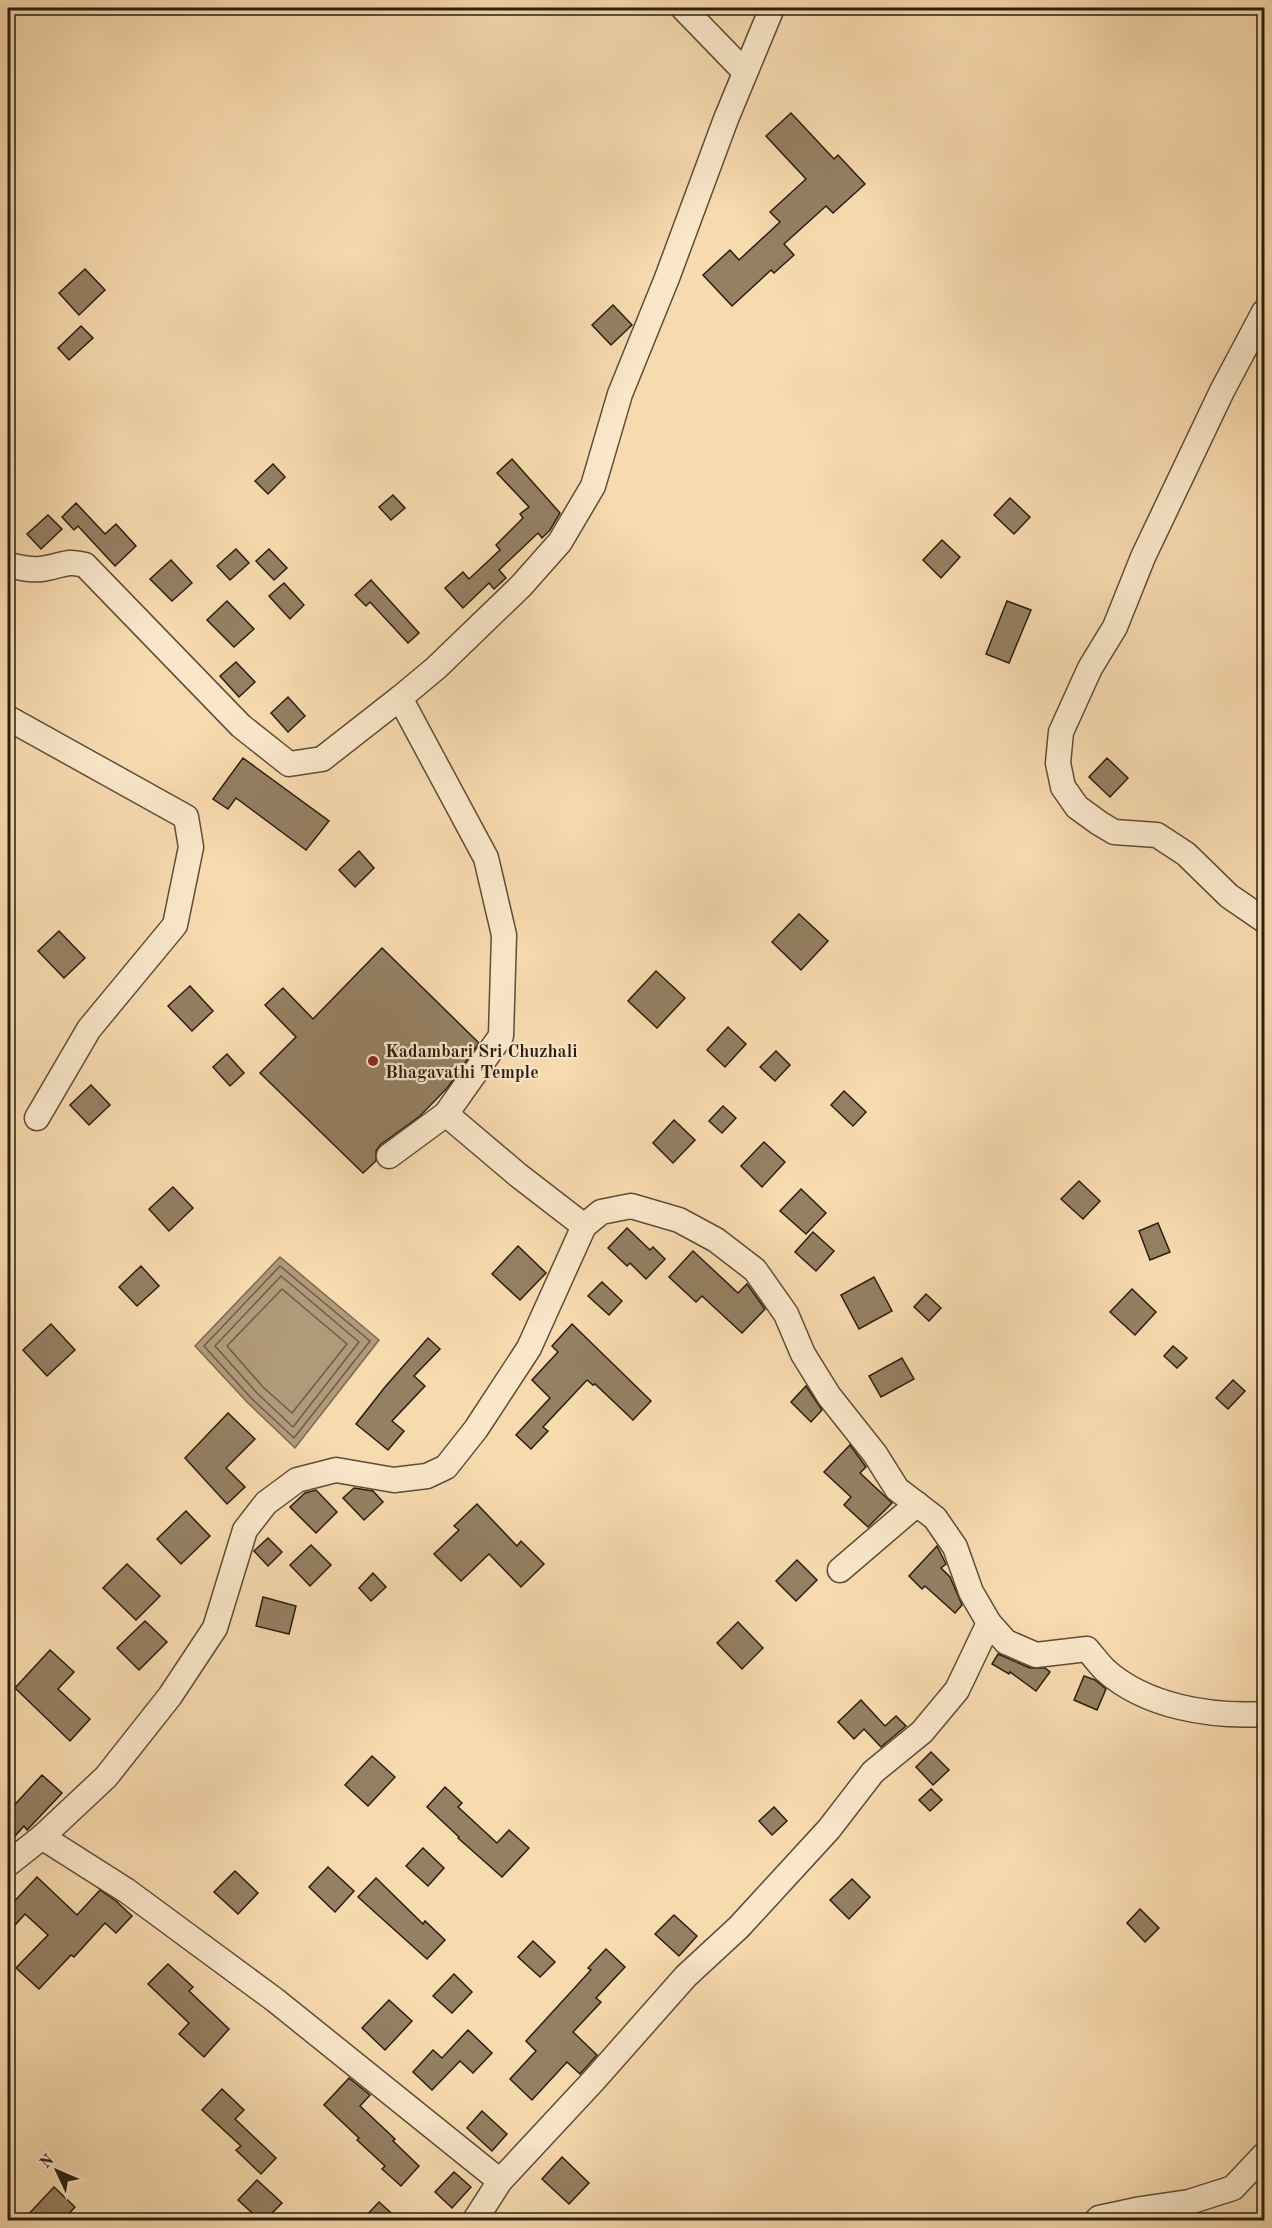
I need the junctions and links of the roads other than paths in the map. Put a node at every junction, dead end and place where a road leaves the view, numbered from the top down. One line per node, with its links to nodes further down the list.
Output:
1 (683, 8): 3 (street)
2 (772, 8): 3 (street)
3 (745, 72): 6 (street)
4 (1264, 312): 8 (street)
5 (8, 565): 6 (street)
6 (400, 698): 9 (street)
7 (8, 718): 10 (street)
8 (1264, 920)
9 (447, 1114): 11 (street); 12 (street)
10 (37, 1118)
11 (389, 1156)
12 (584, 1226): 13 (street); 17 (street)
13 (917, 1504): 14 (street); 15 (street)
14 (840, 1570)
15 (989, 1623): 16 (street); 20 (street)
16 (1264, 1714)
17 (42, 1837): 18 (street); 20 (street)
18 (8, 1864)
19 (1264, 2155): 22 (street)
20 (500, 2181): 21 (street)
21 (475, 2220)
22 (1097, 2220)

